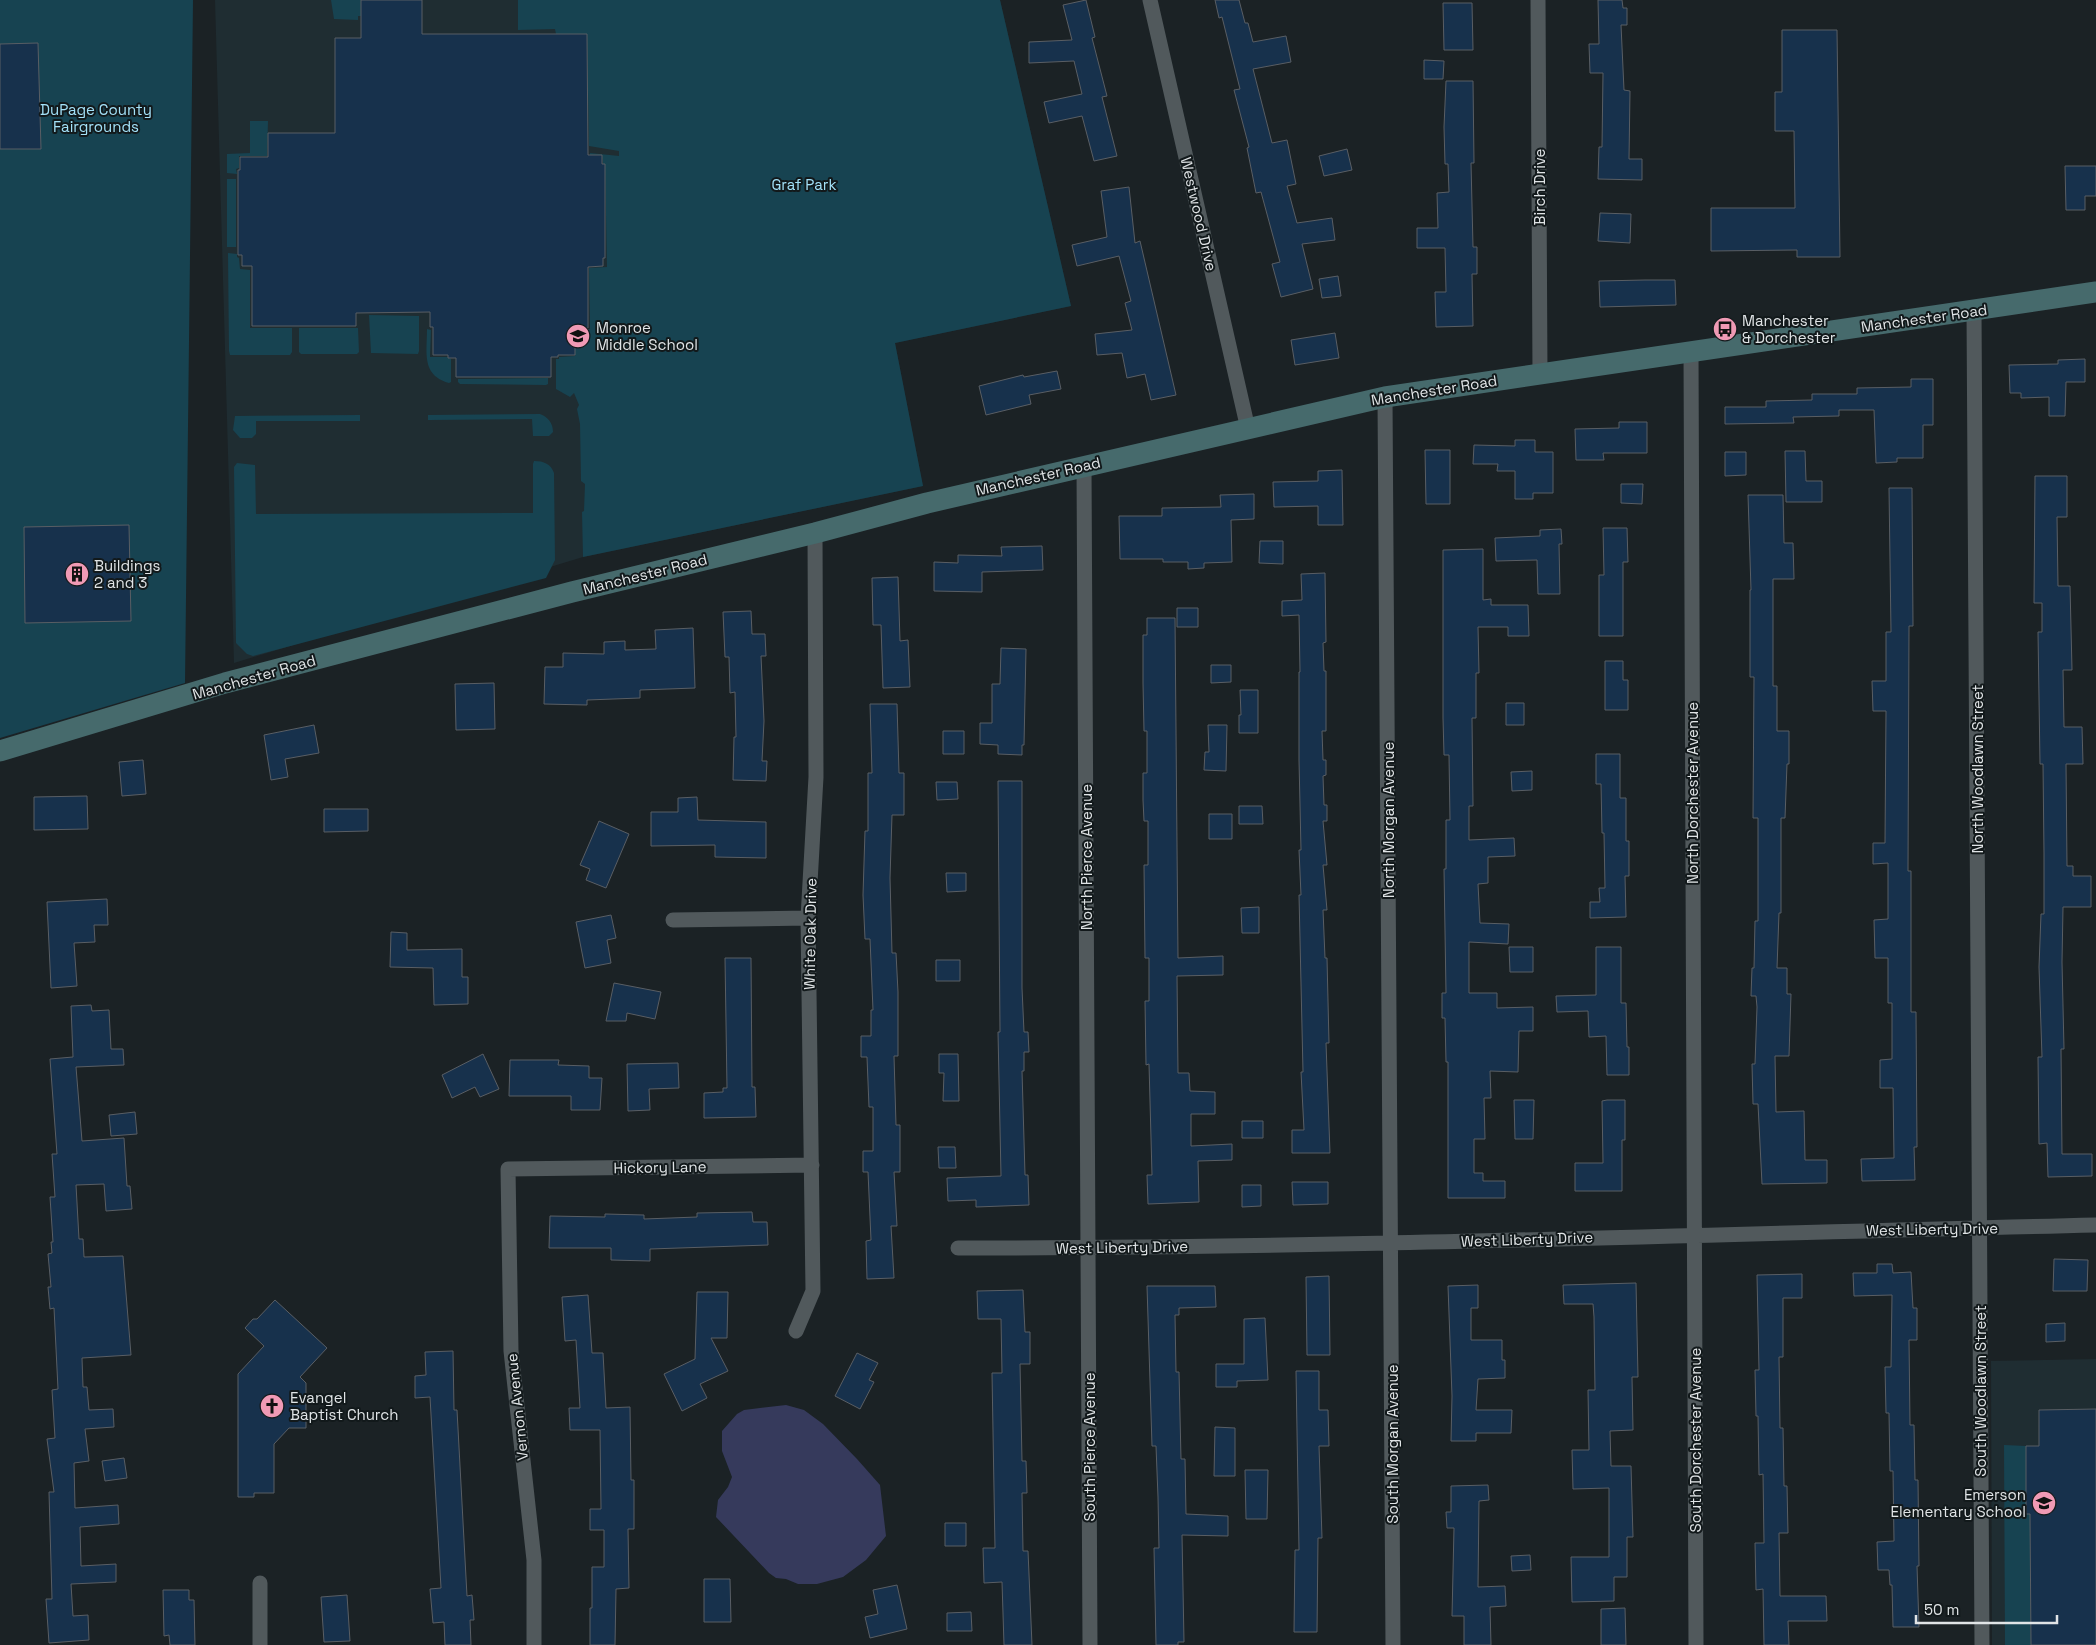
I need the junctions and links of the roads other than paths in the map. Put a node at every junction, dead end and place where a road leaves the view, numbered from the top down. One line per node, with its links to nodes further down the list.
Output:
1 (1150, 0): 8 (street, Westwood Drive)
2 (1538, 0): 6 (street, Birch Drive)
3 (2096, 292): 4 (street, Manchester Road)
4 (1974, 310): 5 (street, Manchester Road); 17 (street, North Woodlawn Street)
5 (1691, 352): 6 (street, Manchester Road); 18 (street, North Dorchester Avenue)
6 (1540, 374): 7 (street, Manchester Road)
7 (1385, 396): 8 (street, Manchester Road); 19 (street, North Morgan Avenue)
8 (1248, 429): 9 (street, Manchester Road)
9 (1084, 465): 10 (street, Manchester Road); 21 (street, North Pierce Avenue)
10 (815, 533): 11 (street, Manchester Road); 12 (street, White Oak Drive)
11 (0, 751)
12 (808, 918): 13 (street); 14 (street, White Oak Drive)
13 (673, 920)
14 (812, 1166): 15 (street, Hickory Lane); 22 (street, White Oak Drive)
15 (508, 1169): 25 (street, Vernon Avenue)
16 (2096, 1225): 17 (street, West Liberty Drive)
17 (1979, 1228): 18 (street, West Liberty Drive); 29 (street, South Woodlawn Street)
18 (1694, 1234): 19 (street, West Liberty Drive); 28 (street, South Dorchester Avenue)
19 (1390, 1243): 21 (street, West Liberty Drive); 27 (street, South Morgan Avenue)
20 (958, 1248): 21 (street, West Liberty Drive)
21 (1087, 1248): 26 (street, South Pierce Avenue)
22 (796, 1331)
23 (260, 1583): 24 (street)
24 (260, 1645)
25 (534, 1645)
26 (1090, 1645)
27 (1393, 1645)
28 (1696, 1645)
29 (1982, 1645)

